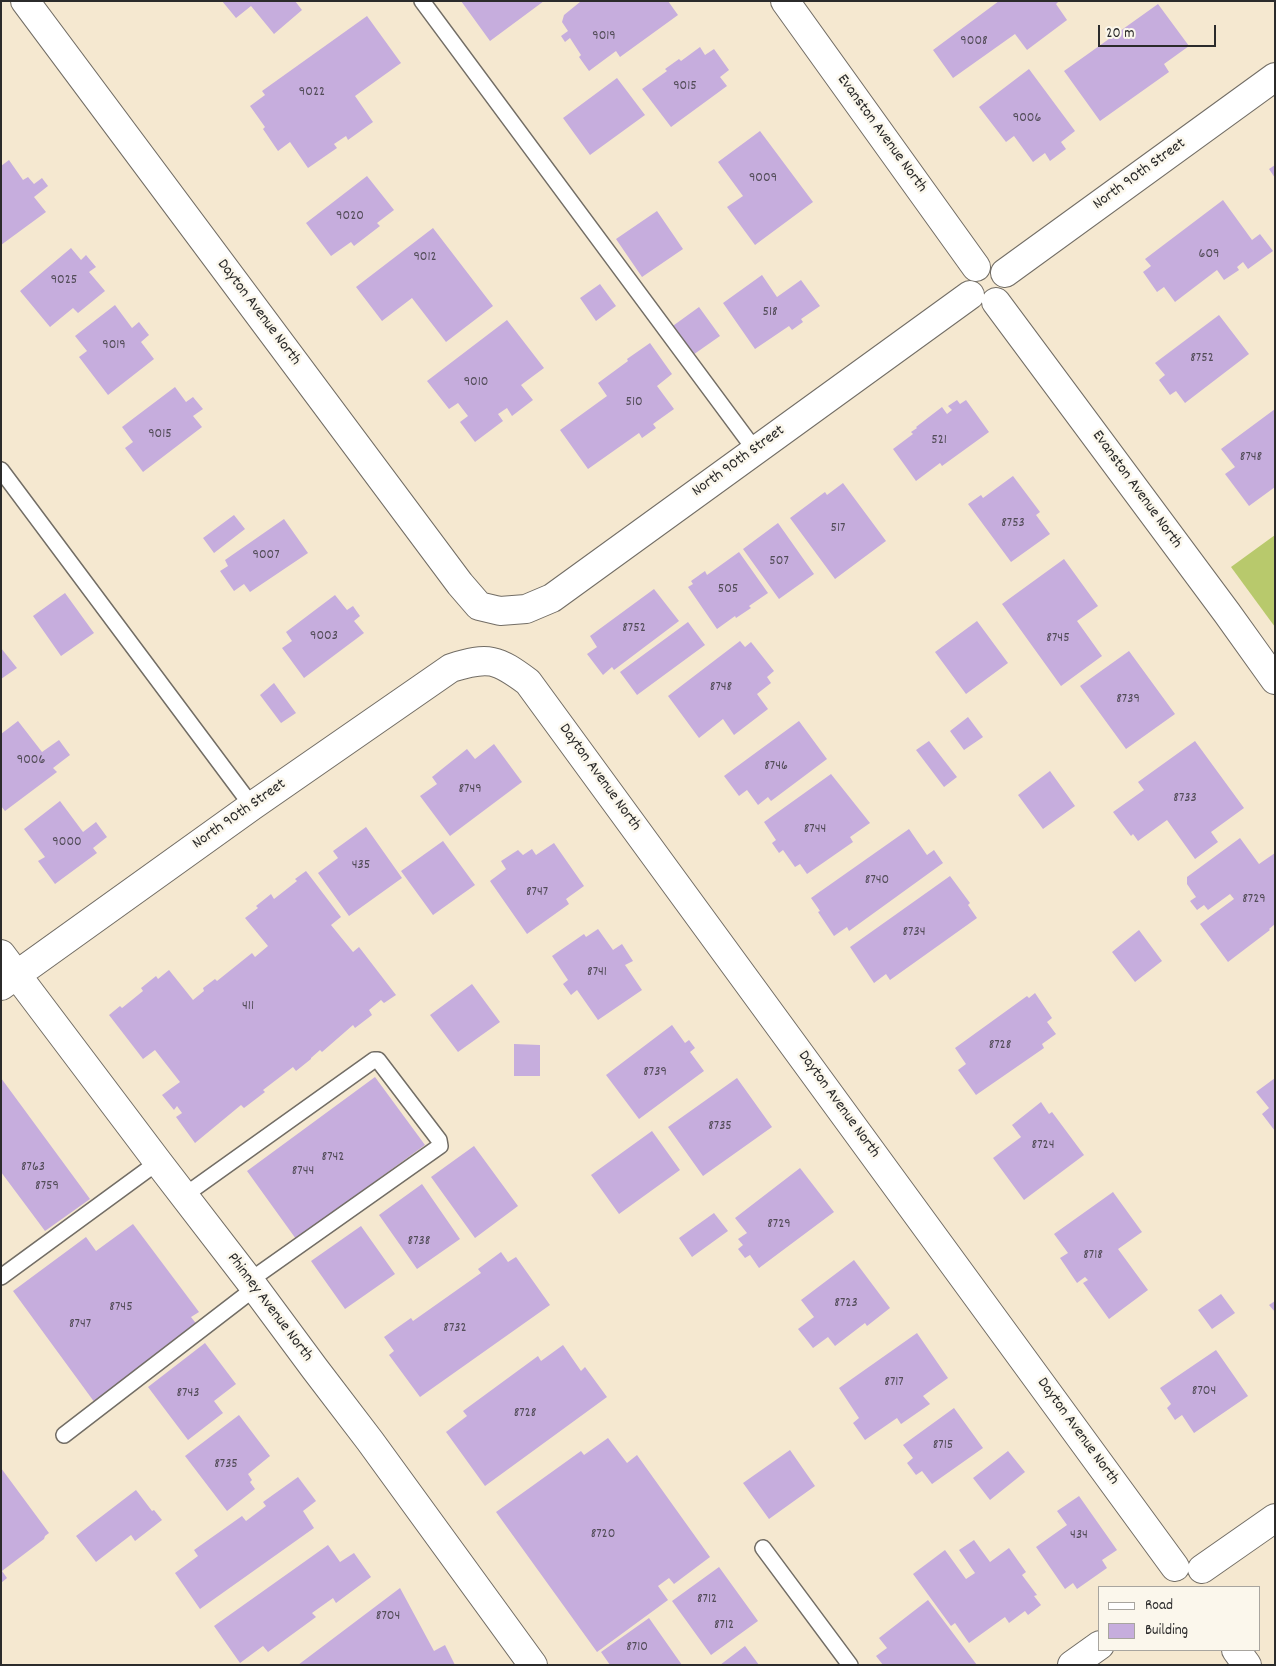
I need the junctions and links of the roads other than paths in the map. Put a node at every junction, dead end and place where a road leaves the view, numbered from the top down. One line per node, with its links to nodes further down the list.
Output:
1 (25, 1): 11 (street, Dayton Avenue North)
2 (422, 1): 9 (lane)
3 (785, 1): 5 (street, Evanston Avenue North)
4 (1275, 77): 6 (street, North 90th Street)
5 (976, 267): 6 (street); 7 (street)
6 (1005, 273): 8 (street)
7 (970, 294): 8 (street); 9 (street, North 90th Street)
8 (996, 302): 13 (street, Evanston Avenue North)
9 (755, 450): 11 (street, North 90th Street)
10 (1, 470): 14 (lane)
11 (500, 611)
12 (487, 660): 14 (street, North 90th Street); 23 (street, Dayton Avenue North)
13 (1275, 680)
14 (252, 806): 15 (street, North 90th Street)
15 (6, 971): 16 (street, Phinney Avenue North)
16 (158, 1162): 17 (street, Phinney Avenue North); 18 (lane)
17 (185, 1195): 19 (street, Phinney Avenue North); 19 (lane)
18 (1, 1278)
19 (252, 1284): 20 (lane); 27 (street, Phinney Avenue North)
20 (64, 1434)
21 (1275, 1518): 24 (street)
22 (763, 1548): 28 (lane)
23 (1172, 1577): 24 (street)
24 (1204, 1578)
25 (1098, 1646): 29 (street)
26 (1237, 1651): 30 (street)
27 (534, 1665)
28 (850, 1665)
29 (1072, 1665)
30 (1248, 1665)

